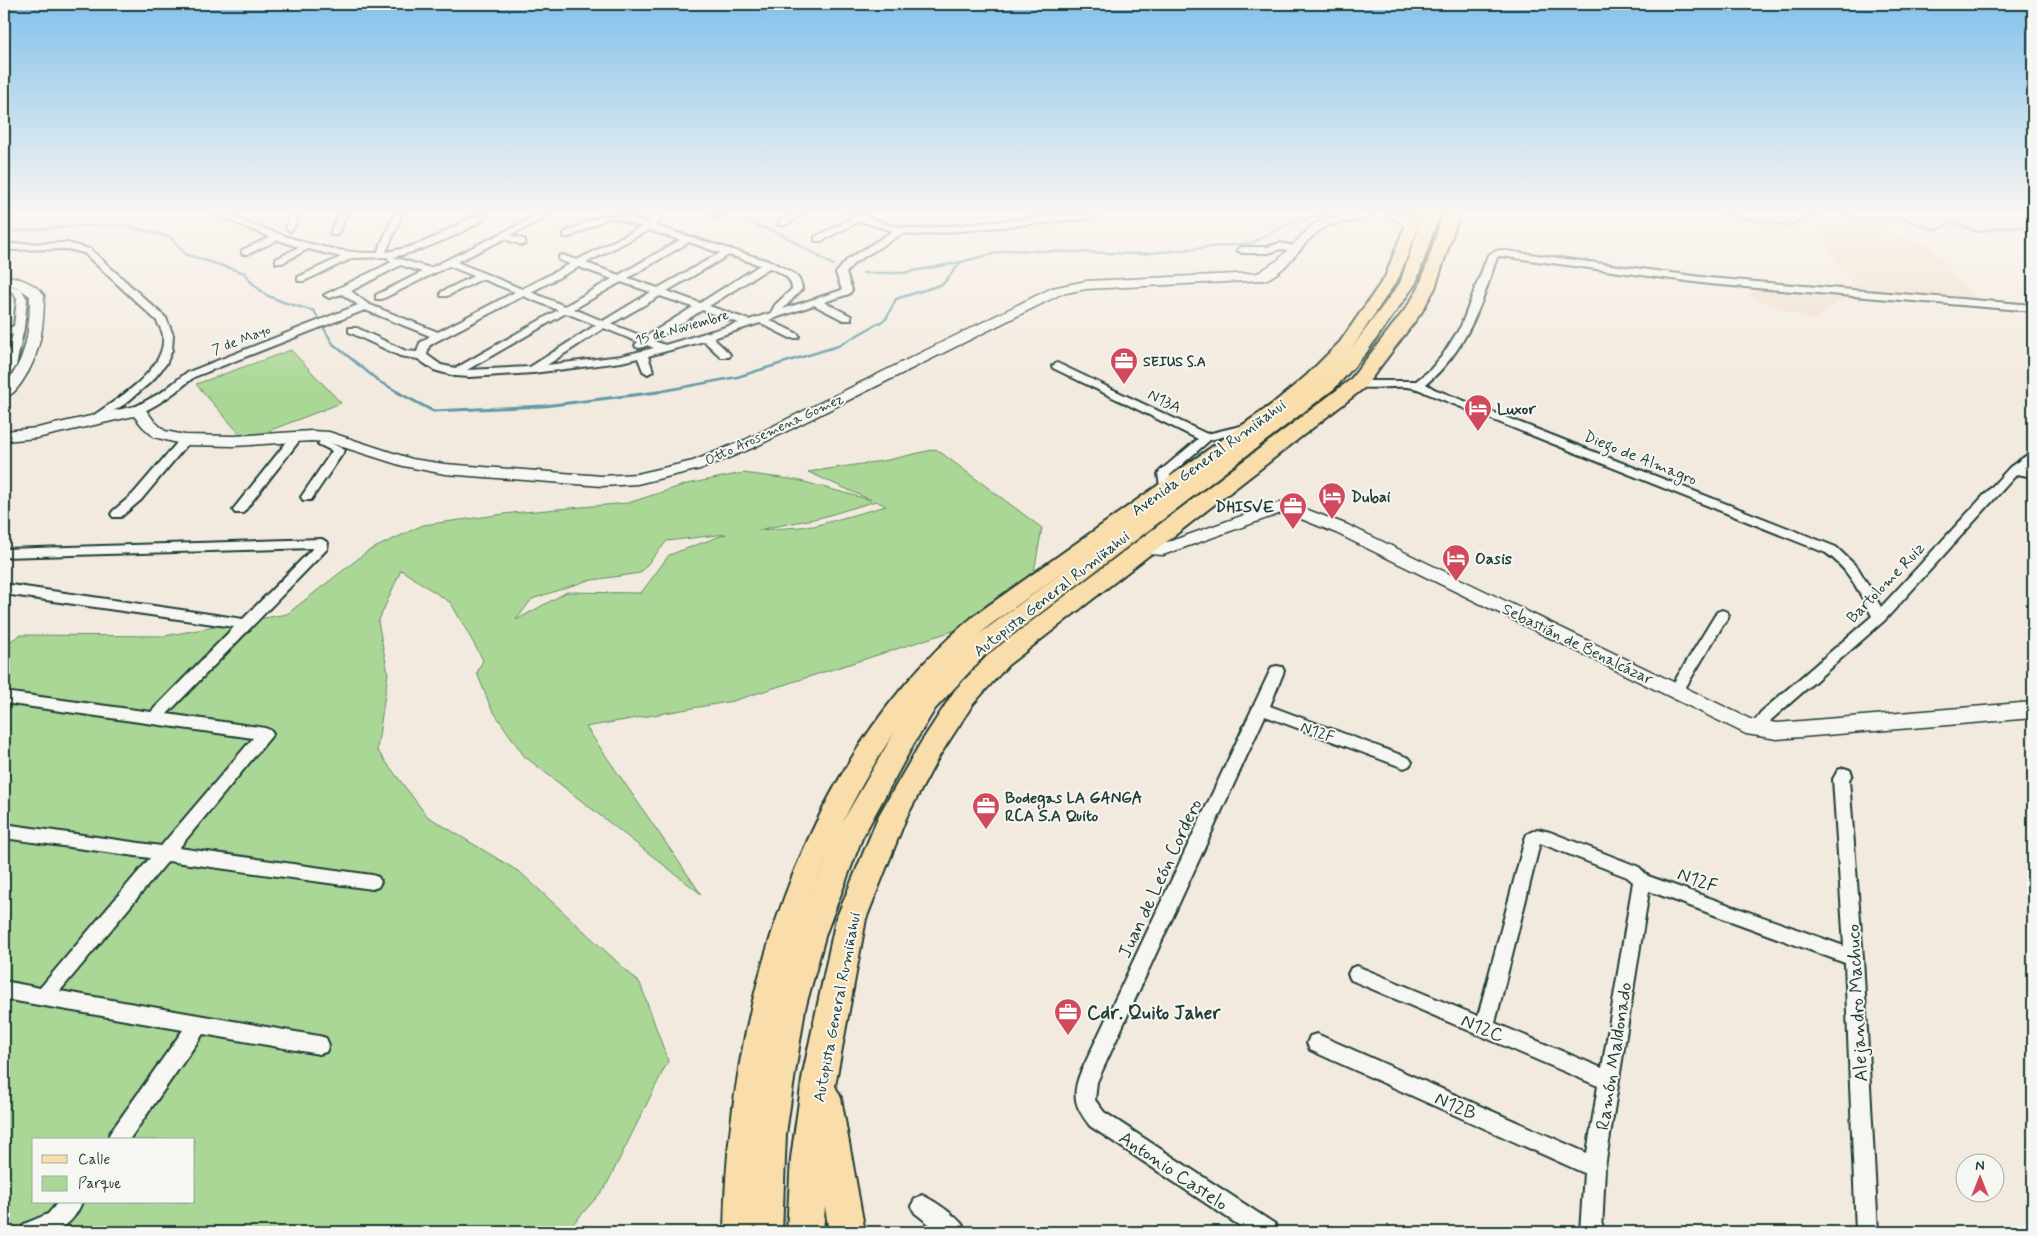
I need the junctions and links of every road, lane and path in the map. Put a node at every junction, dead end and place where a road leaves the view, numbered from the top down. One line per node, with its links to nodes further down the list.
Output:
1 (111, 273): 57 (street)
2 (314, 273): 22 (street)
3 (378, 273): 24 (street)
4 (431, 273): 29 (street)
5 (473, 273): 19 (street)
6 (562, 273): 25 (street)
7 (605, 273): 20 (street)
8 (626, 273): 20 (street)
9 (693, 273): 26 (street)
10 (755, 273): 32 (street)
11 (786, 273): 35 (street)
12 (841, 273): 30 (street, 15 de Noviembre)
13 (1269, 273): 65 (street, Otto Arosemena Gomez)
14 (1394, 273): 63 (main road, Avenida General Rumiñahui)
15 (1412, 273): 112 (highway, Autopista General Rumiñahui)
16 (1432, 273): 58 (highway, Autopista General Rumiñahui)
17 (1488, 273): 59 (street)
18 (1647, 273): 33 (street)
19 (481, 276): 25 (street); 27 (street)
20 (618, 277): 26 (street); 34 (street)
21 (4, 279): 60 (street)
22 (301, 279)
23 (4, 286): 40 (street)
24 (346, 289): 28 (street); 31 (street)
25 (524, 292): 34 (street); 43 (street)
26 (660, 292): 32 (street); 39 (street)
27 (444, 294)
28 (329, 295)
29 (380, 297)
30 (815, 302): 35 (street, 15 de Noviembre); 36 (street)
31 (365, 306): 43 (street); 61 (street, 7 de Mayo)
32 (701, 306): 38 (street); 46 (street)
33 (2033, 308)
34 (565, 309): 39 (street); 55 (street)
35 (776, 314): 37 (street, 15 de Noviembre)
36 (847, 318)
37 (758, 319): 38 (street, 15 de Noviembre); 44 (street)
38 (748, 323): 45 (street, 15 de Noviembre)
39 (604, 324): 46 (street); 53 (street)
40 (19, 328): 42 (street); 56 (street)
41 (353, 330): 49 (street, 15 de Noviembre)
42 (4, 334)
43 (438, 336): 49 (street)
44 (794, 336)
45 (706, 338): 47 (street, 15 de Noviembre); 50 (street)
46 (646, 341): 47 (street); 51 (street)
47 (666, 349): 48 (street, 15 de Noviembre)
48 (642, 355): 51 (street, 15 de Noviembre); 54 (street)
49 (421, 356): 55 (street, 15 de Noviembre)
50 (725, 356)
51 (621, 360): 53 (street, 15 de Noviembre)
52 (1057, 366): 67 (street, N13A)
53 (533, 370): 55 (street, 15 de Noviembre)
54 (648, 371)
55 (454, 372)
56 (4, 376)
57 (150, 376): 61 (street); 62 (street)
58 (1357, 384): 59 (street, Diego de Almagro); 76 (highway, Autopista General Rumiñahui)
59 (1419, 384): 80 (street, Diego de Almagro)
60 (4, 393)
61 (138, 409): 62 (street); 68 (street, Otto Arosemena Gomez)
62 (95, 419): 66 (street)
63 (1254, 426): 67 (street); 72 (main road, Avenida General Rumiñahui)
64 (298, 436): 65 (street, Otto Arosemena Gomez); 68 (street, Otto Arosemena Gomez); 74 (street)
65 (329, 437): 73 (street)
66 (6, 438)
67 (1206, 438): 72 (street)
68 (185, 440): 75 (street)
69 (2033, 455): 70 (street, Bartolome Ruiz)
70 (2014, 470): 71 (street); 80 (street, Bartolome Ruiz)
71 (2033, 473)
72 (1165, 489): 111 (main road, Avenida General Rumiñahui)
73 (307, 497)
74 (239, 510)
75 (116, 514)
76 (1140, 549): 83 (street, Sebastián de Benalcázar); 103 (highway, Autopista General Rumiñahui)
77 (4, 553): 81 (street)
78 (4, 589): 81 (street)
79 (1722, 615): 83 (street)
80 (1880, 617): 88 (street, Bartolome Ruiz)
81 (246, 624): 87 (street)
82 (1277, 671): 85 (street, Juan de León Cordero)
83 (1676, 691): 88 (street, Sebastián de Benalcázar)
84 (4, 698): 87 (street)
85 (1261, 709): 89 (street, N12F); 105 (street, Juan de León Cordero)
86 (2033, 710): 88 (street, Sebastián de Benalcázar)
87 (154, 718): 92 (street)
88 (1761, 730)
89 (1404, 762)
90 (1844, 774): 95 (street, Alejandro Machuco)
91 (4, 831): 92 (street)
92 (164, 854): 94 (street); 98 (street)
93 (1642, 881): 95 (street, N12F); 100 (street, N12F); 104 (street, Ramón Maldonado)
94 (372, 882)
95 (1854, 958): 118 (street, Alejandro Machuco)
96 (1357, 974): 100 (street, N12C)
97 (4, 990): 98 (street)
98 (43, 998): 99 (street)
99 (198, 1025): 102 (street); 106 (street)
100 (1485, 1027): 104 (street, N12C)
101 (1317, 1043): 107 (street, N12B)
102 (319, 1045)
103 (820, 1073): 113 (highway, Autopista General Rumiñahui); 114 (highway)
104 (1609, 1081): 107 (street, Ramón Maldonado)
105 (1085, 1103): 116 (street, Antonio Castelo)
106 (118, 1138)
107 (1595, 1167): 117 (street, Ramón Maldonado)
108 (70, 1204): 110 (street)
109 (922, 1206): 115 (street)
110 (32, 1232)
111 (740, 1232)
112 (764, 1232)
113 (805, 1232)
114 (847, 1232)
115 (956, 1232)
116 (1267, 1232)
117 (1591, 1232)
118 (1867, 1232)

